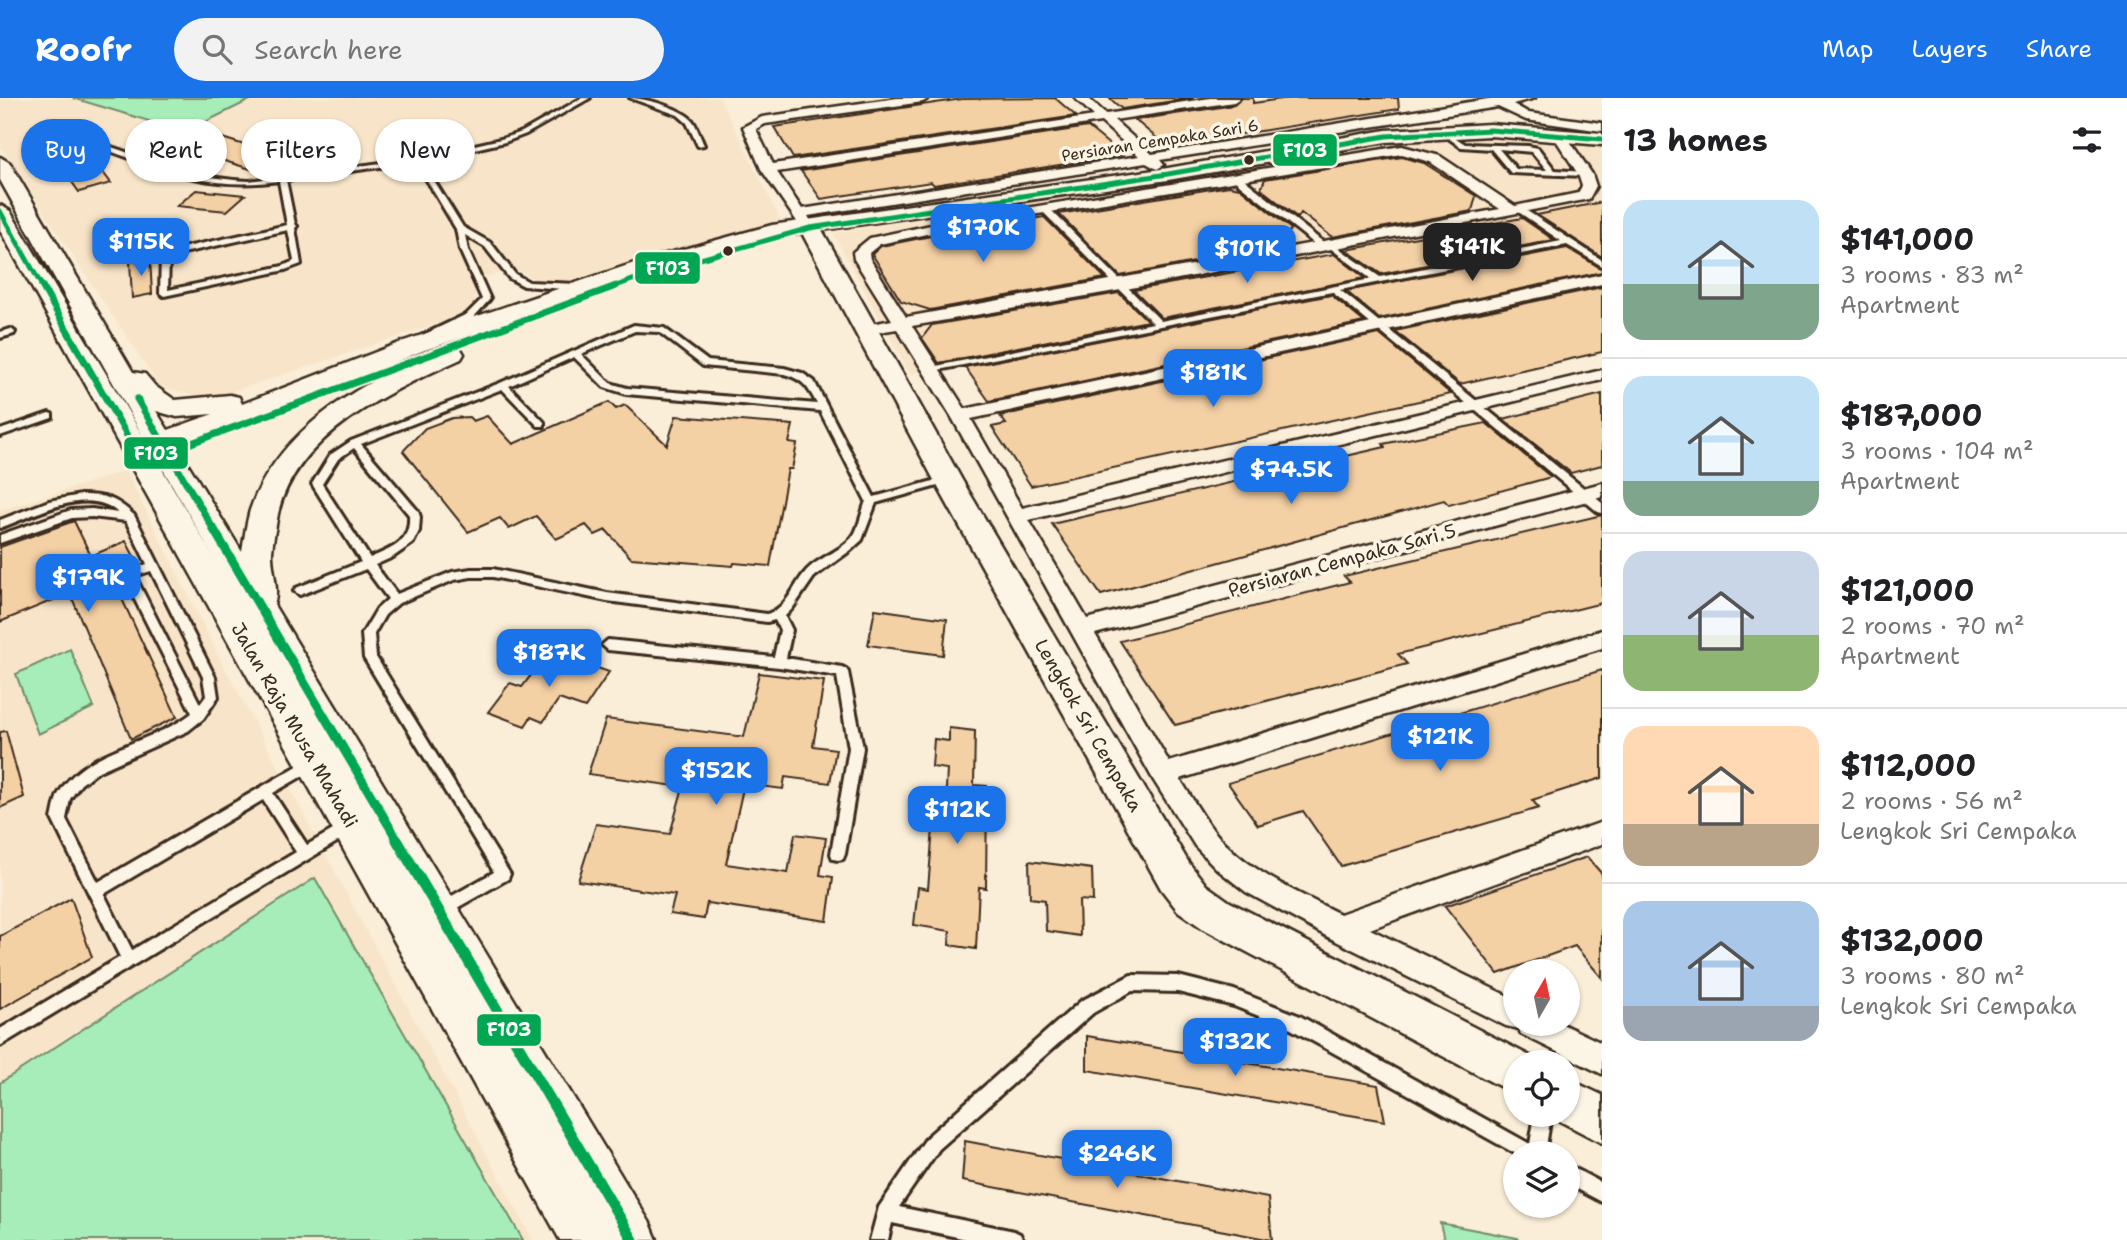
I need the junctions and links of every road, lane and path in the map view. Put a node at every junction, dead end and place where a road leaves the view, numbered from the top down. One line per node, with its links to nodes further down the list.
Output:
1 (587, 98): 14 (lane)
2 (633, 98): 13 (lane)
3 (923, 98): 19 (street)
4 (1081, 98): 8 (street)
5 (1234, 98): 8 (street)
6 (1530, 98): 7 (street, Persiaran Cempaka Sari 6)
7 (1495, 100): 9 (street); 17 (street, Persiaran Cempaka Sari 6)
8 (1104, 118): 17 (street); 19 (street)
9 (1602, 127)
10 (1442, 131): 11 (street); 15 (lane); 22 (street)
11 (1558, 134): 12 (street); 23 (street)
12 (1602, 139)
13 (700, 145)
14 (475, 147)
15 (1493, 147): 20 (lane); 20 (lane)
16 (111, 148): 24 (lane)
17 (1151, 160): 21 (street); 31 (street, Persiaran Cempaka Sari 6)
18 (0, 163): 54 (street, Jalan Raja Musa Mahadi)
19 (768, 169): 31 (street)
20 (1553, 172): 23 (lane)
21 (1168, 174): 22 (street); 30 (street)
22 (1227, 174): 27 (street); 28 (street); 35 (lane)
23 (1585, 174): 28 (street)
24 (241, 182)
25 (283, 182): 32 (lane)
26 (431, 182): 33 (lane)
27 (1045, 209): 30 (street); 39 (lane)
28 (1514, 210): 34 (lane); 35 (street)
29 (0, 211): 63 (street, Jalan Raja Musa Mahadi)
30 (952, 216): 31 (street); 43 (street)
31 (803, 221): 40 (street); 42 (street); 46 (street, Lengkok Sri Cempaka)
32 (293, 226): 32 (lane)
33 (460, 229): 40 (lane); 49 (lane)
34 (1568, 242): 36 (lane); 38 (lane)
35 (1328, 246): 38 (lane); 39 (street)
36 (1602, 264)
37 (1602, 279): 45 (street)
38 (1378, 280): 41 (lane)
39 (1121, 285): 43 (street); 44 (lane)
40 (589, 286): 49 (street)
41 (1333, 289): 44 (lane); 45 (lane)
42 (520, 321): 63 (street); 78 (street)
43 (903, 324): 46 (street); 52 (street)
44 (1159, 324): 52 (lane)
45 (1380, 327): 56 (lane); 59 (street)
46 (867, 330): 64 (street, Lengkok Sri Cempaka)
47 (11, 332): 48 (lane)
48 (0, 335)
49 (412, 346): 51 (street)
50 (576, 354): 55 (lane); 57 (lane); 57 (lane)
51 (363, 365): 54 (street); 63 (street)
52 (931, 370): 59 (street)
53 (1602, 374): 56 (street)
54 (124, 375): 63 (street, Jalan Raja Musa Mahadi)
55 (503, 386): 60 (lane); 62 (lane)
56 (1474, 405): 65 (lane); 68 (street)
57 (824, 408): 66 (lane)
58 (49, 416): 61 (lane)
59 (960, 416): 68 (street)
60 (541, 424)
61 (0, 433)
62 (355, 443): 72 (lane); 72 (lane)
63 (155, 450): 78 (street, Jalan Raja Musa Mahadi); 85 (street, Jalan Raja Musa Mahadi)
64 (947, 480): 66 (lane); 100 (street, Lengkok Sri Cempaka)
65 (1593, 493): 67 (lane); 80 (street, Persiaran Cempaka Sari 5)
66 (871, 501): 79 (lane)
67 (1602, 509)
68 (1016, 516): 80 (street)
69 (130, 518): 70 (lane); 71 (lane); 73 (lane)
70 (0, 524)
71 (0, 539)
72 (369, 561): 76 (lane); 77 (lane)
73 (154, 566): 74 (lane); 84 (lane)
74 (128, 574): 75 (lane); 84 (lane)
75 (87, 590)
76 (300, 590)
77 (395, 600): 79 (lane); 93 (lane)
78 (262, 613): 85 (street, Jalan Raja Musa Mahadi)
79 (779, 616): 83 (lane)
80 (1082, 629): 86 (street)
81 (1602, 639): 86 (street)
82 (608, 645): 83 (lane)
83 (779, 662): 91 (lane)
84 (199, 715): 92 (lane)
85 (329, 753): 87 (lane); 88 (street, Jalan Raja Musa Mahadi)
86 (1163, 774): 94 (street)
87 (265, 792): 90 (lane); 92 (lane)
88 (365, 817): 90 (lane); 93 (street, Jalan Raja Musa Mahadi)
89 (1602, 833): 94 (street)
90 (305, 854): 95 (lane)
91 (838, 854)
92 (96, 891): 95 (lane)
93 (425, 920): 107 (street, Jalan Raja Musa Mahadi); 108 (street, Jalan Raja Musa Mahadi)
94 (1338, 928): 96 (street)
95 (129, 959): 98 (lane)
96 (1503, 1010)
97 (1555, 1036): 99 (street)
98 (0, 1038)
99 (1602, 1059)
100 (1503, 1066)
101 (1580, 1107): 102 (street)
102 (1602, 1119)
103 (1508, 1141): 106 (lane)
104 (1580, 1181): 105 (lane)
105 (1602, 1193)
106 (885, 1213): 109 (lane); 110 (lane)
107 (587, 1240)
108 (633, 1240)
109 (879, 1240)
110 (1014, 1240)

